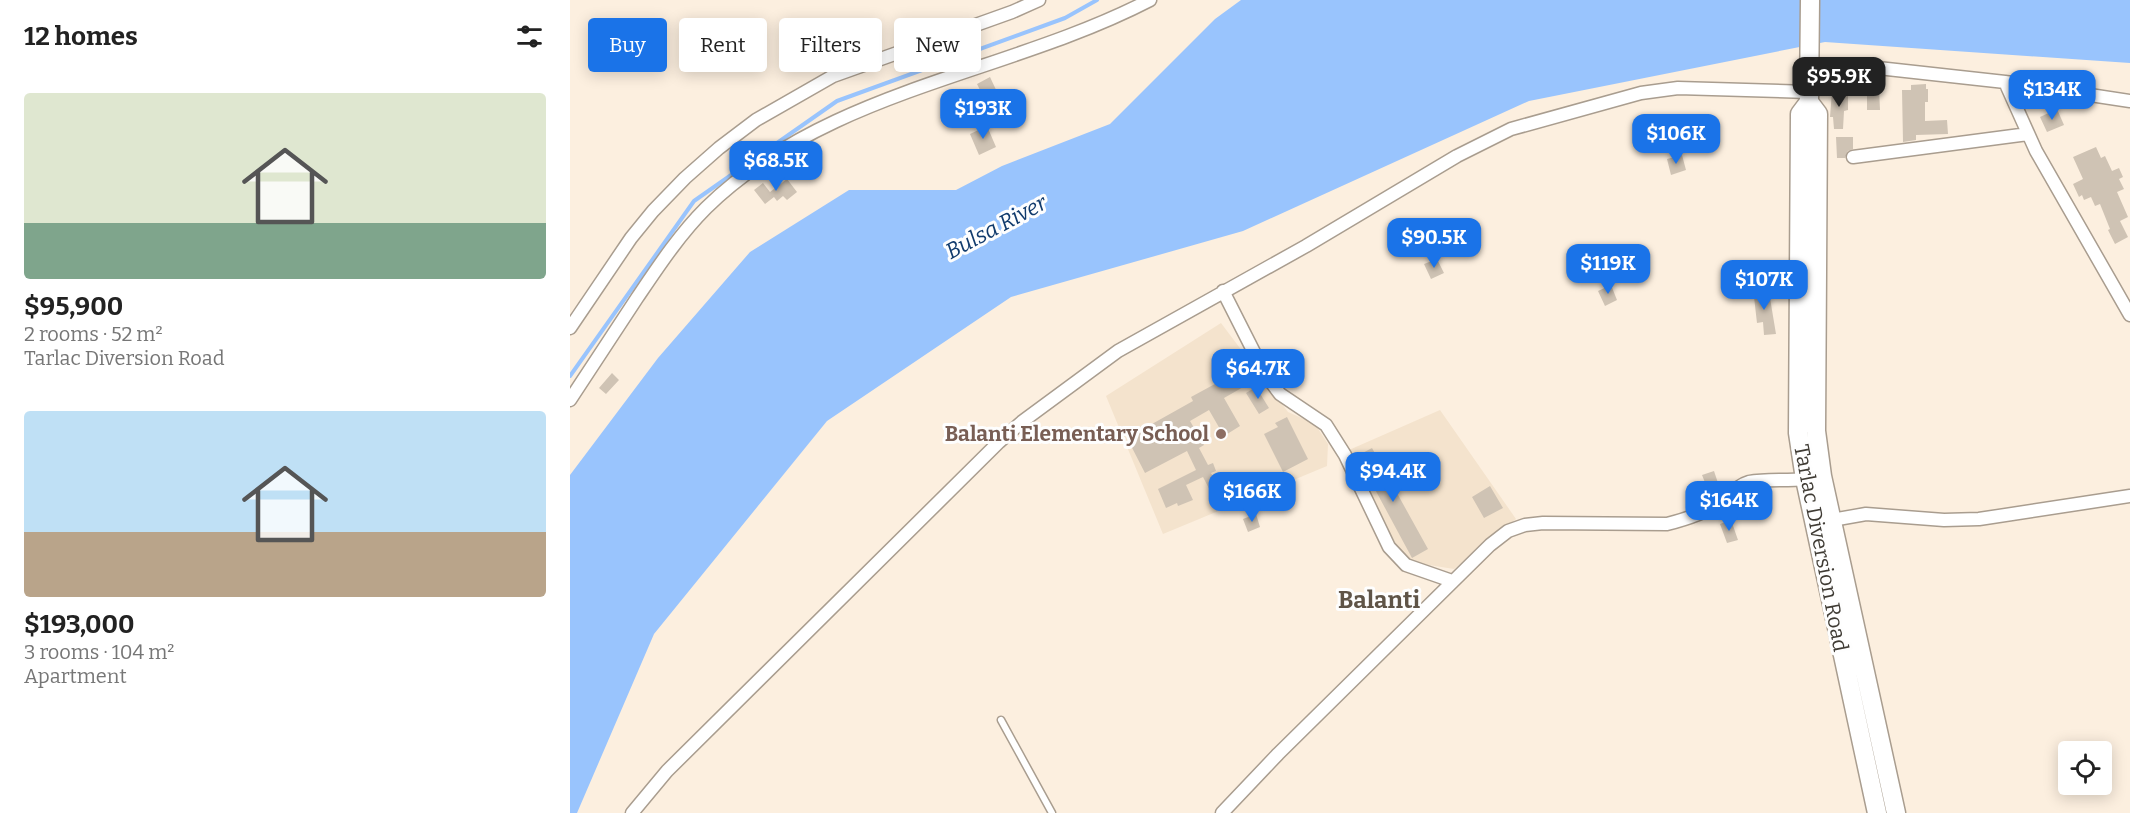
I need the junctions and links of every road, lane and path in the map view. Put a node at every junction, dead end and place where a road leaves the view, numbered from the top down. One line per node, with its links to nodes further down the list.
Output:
1 (1040, 0): 11 (street)
2 (1150, 0): 12 (street)
3 (1809, 0): 5 (main road, Tarlac Diversion Road)
4 (2006, 82): 5 (street); 6 (street); 7 (street)
5 (1809, 92): 9 (street); 13 (main road, Tarlac Diversion Road)
6 (2130, 101)
7 (2028, 134): 8 (street); 10 (street)
8 (1853, 157)
9 (1223, 291): 16 (street); 18 (street)
10 (2130, 315)
11 (570, 328)
12 (570, 400)
13 (1813, 478): 15 (main road, Tarlac Diversion Road); 16 (street)
14 (2130, 496): 15 (street)
15 (1823, 521): 21 (main road, Tarlac Diversion Road); 22 (main road, Tarlac Diversion Road)
16 (1452, 581): 20 (street)
17 (1000, 720): 19 (lane)
18 (632, 813)
19 (1052, 813)
20 (1222, 813)
21 (1877, 813)
22 (1896, 813)

